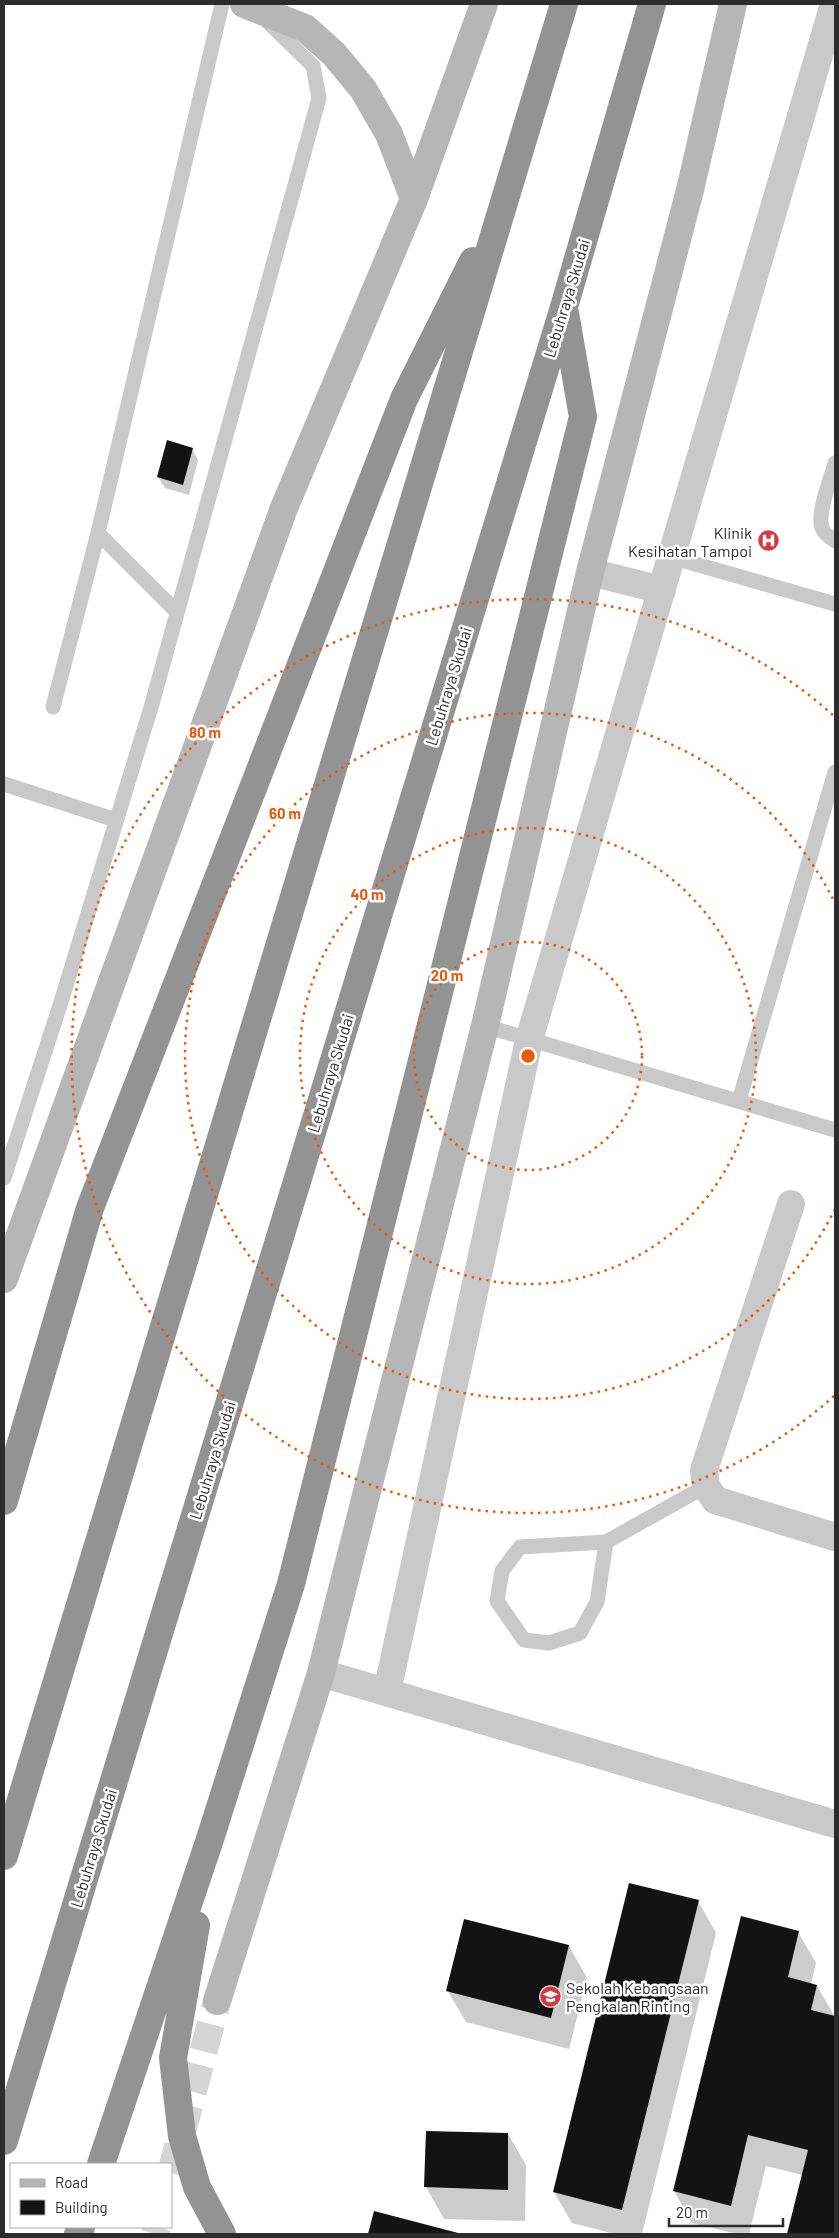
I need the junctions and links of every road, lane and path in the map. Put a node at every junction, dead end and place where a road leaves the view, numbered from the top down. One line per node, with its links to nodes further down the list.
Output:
1 (222, 4): 12 (lane)
2 (484, 4): 9 (street)
3 (564, 4): 8 (highway)
4 (652, 4): 10 (highway, Lebuhraya Skudai)
5 (733, 4): 15 (street)
6 (834, 4): 14 (street)
7 (249, 5): 9 (street); 18 (lane)
8 (507, 192): 31 (highway); 38 (highway)
9 (414, 199): 29 (street)
10 (564, 307): 37 (highway); 40 (highway, Lebuhraya Skudai)
11 (835, 463): 13 (lane)
12 (98, 533): 18 (lane); 19 (lane)
13 (835, 541)
14 (672, 557): 16 (street); 17 (lane)
15 (590, 572): 16 (street); 23 (street)
16 (662, 590): 24 (street)
17 (835, 604)
18 (177, 612): 22 (lane)
19 (53, 707)
20 (835, 772): 25 (lane)
21 (4, 784): 22 (lane)
22 (116, 820): 27 (lane)
23 (485, 1026): 24 (lane); 34 (street)
24 (530, 1040): 25 (lane); 35 (street)
25 (739, 1101): 26 (lane)
26 (835, 1130)
27 (4, 1178)
28 (791, 1204): 30 (street)
29 (4, 1279)
30 (706, 1486): 32 (street); 33 (lane)
31 (4, 1500)
32 (835, 1537)
33 (606, 1542): 33 (lane)
34 (320, 1673): 35 (street); 39 (street)
35 (387, 1692): 36 (street)
36 (835, 1824)
37 (210, 1840): 41 (highway); 42 (highway)
38 (4, 1856)
39 (217, 2001)
40 (4, 2141)
41 (102, 2163)
42 (222, 2234)

